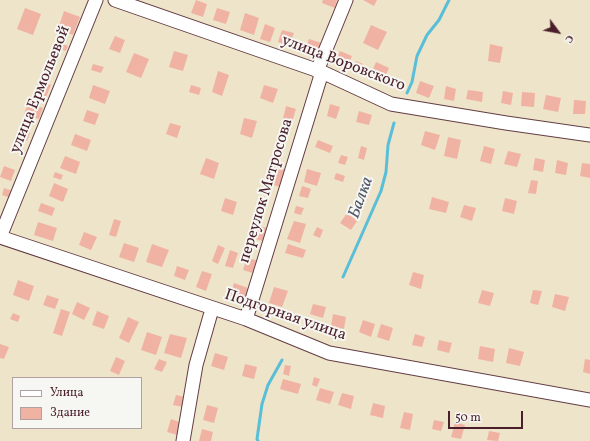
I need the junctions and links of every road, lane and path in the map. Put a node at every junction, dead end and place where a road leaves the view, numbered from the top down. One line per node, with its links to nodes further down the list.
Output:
1 (96, 0): 6 (street, улица Ермольевой)
2 (115, 0): 4 (street, улица Воровского)
3 (346, 0): 4 (street, переулок Матросова)
4 (319, 72): 5 (street, улица Воровского); 8 (street, переулок Матросова)
5 (590, 135)
6 (0, 237): 7 (street, Подгорная улица)
7 (212, 309): 8 (street, Подгорная улица); 10 (street)
8 (246, 319): 9 (street, Подгорная улица)
9 (590, 400)
10 (183, 441)

